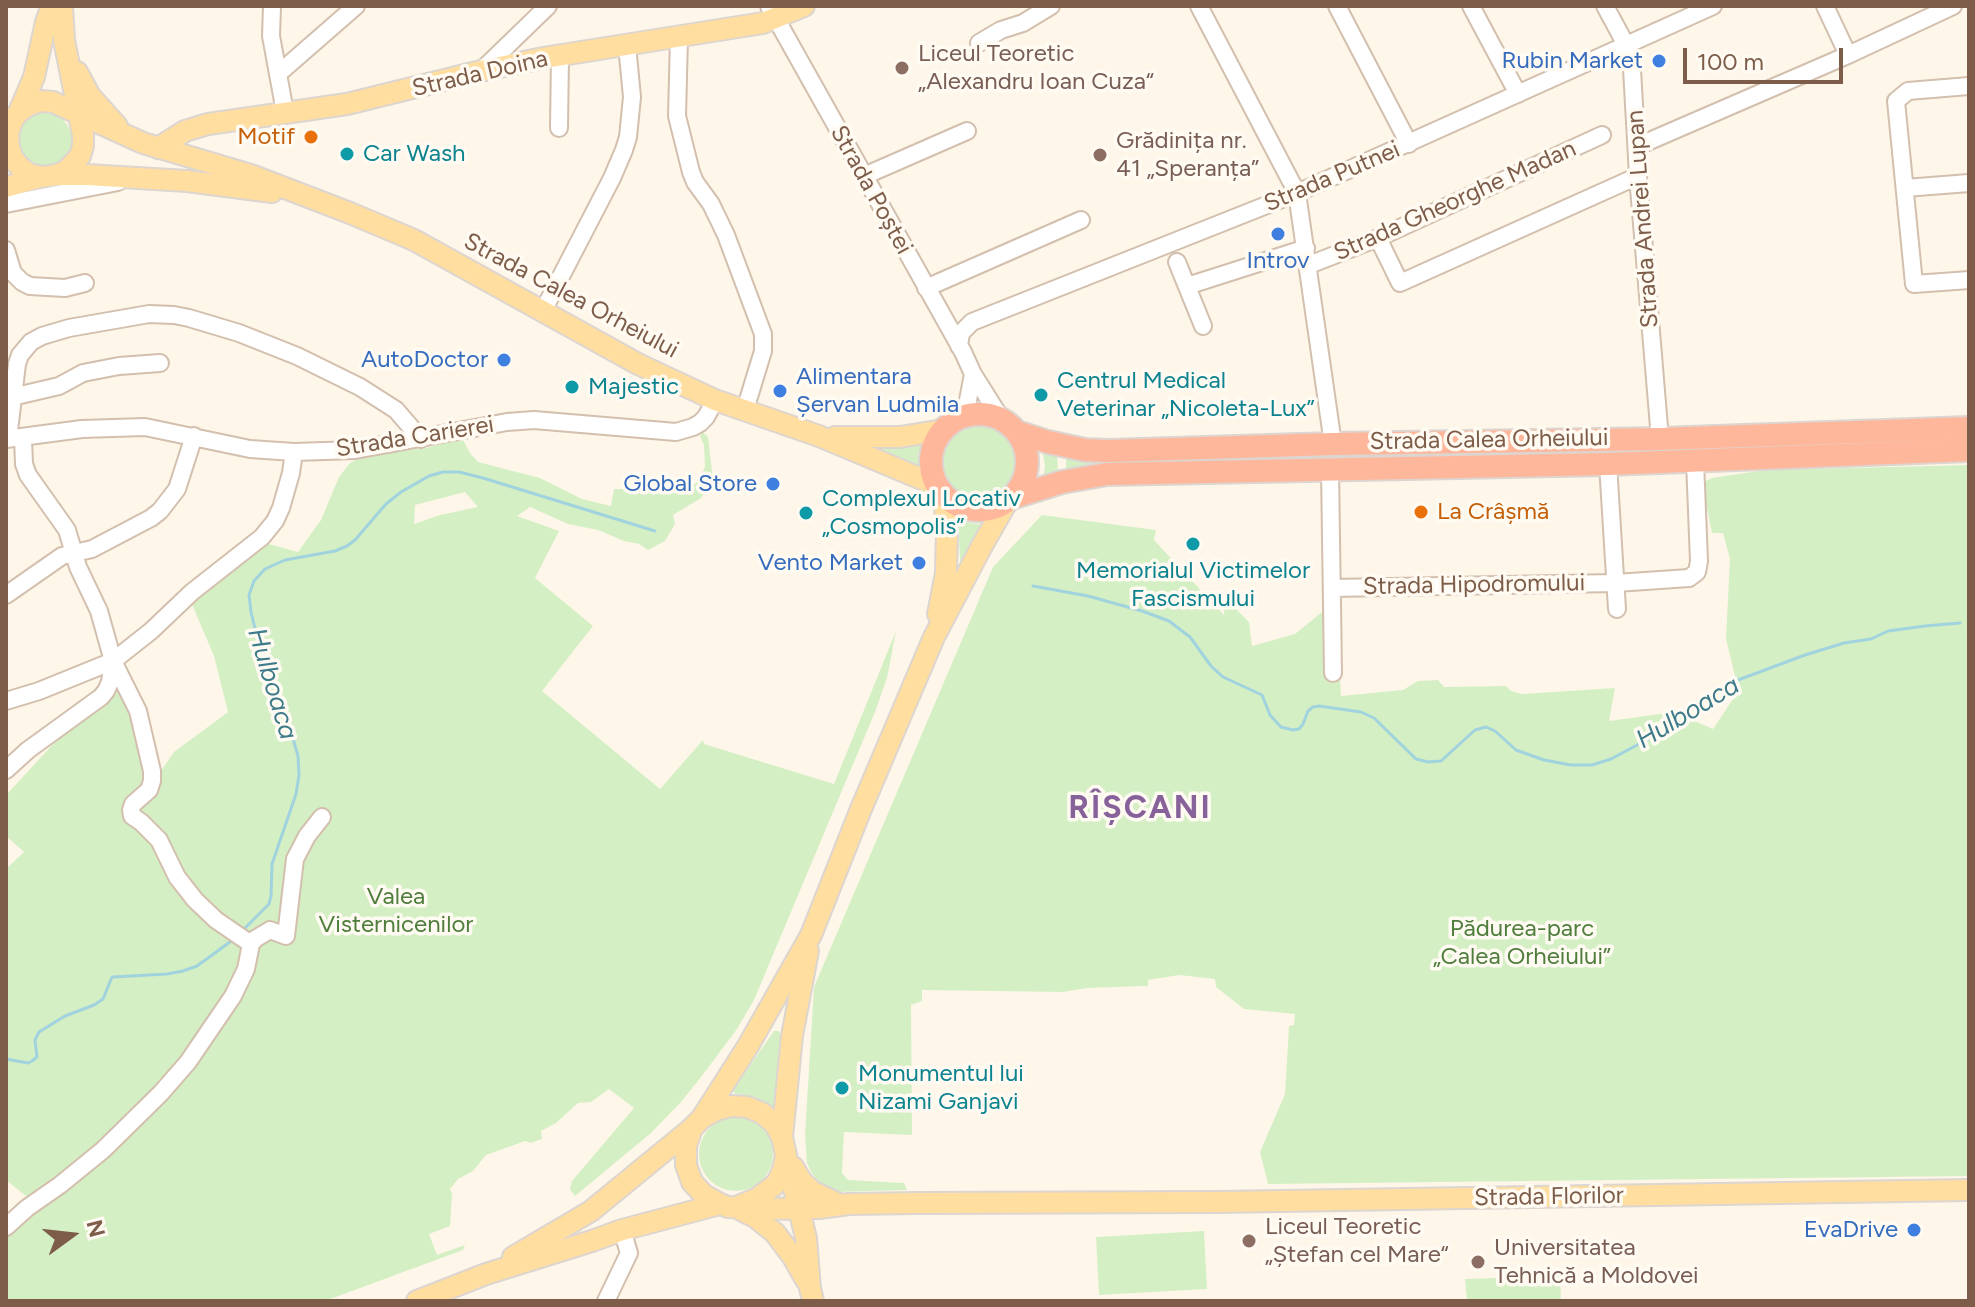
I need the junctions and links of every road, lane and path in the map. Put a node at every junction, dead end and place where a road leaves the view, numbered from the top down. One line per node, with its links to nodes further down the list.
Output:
1 (52, 6): 29 (main road)
2 (62, 6): 21 (main road)
3 (272, 6): 24 (street)
4 (356, 6): 24 (street)
5 (804, 6): 15 (main road, Strada Doina)
6 (1051, 6): 17 (street)
7 (1199, 6): 44 (street)
8 (1337, 6): 34 (street)
9 (1471, 6): 26 (street)
10 (1605, 6): 19 (street, Strada Andrei Lupan)
11 (1713, 6): 19 (street, Strada Putnei)
12 (1825, 6): 20 (street)
13 (1953, 6): 20 (street)
14 (540, 9): 23 (street)
15 (772, 12): 16 (main road, Strada Doina); 38 (street, Strada Poștei)
16 (679, 38): 18 (main road, Strada Doina); 63 (street)
17 (979, 43)
18 (627, 45): 22 (main road, Strada Doina); 56 (street)
19 (1626, 45): 26 (street, Strada Putnei); 35 (street, Strada Andrei Lupan)
20 (1848, 55): 35 (street)
21 (66, 56): 28 (main road); 33 (main road)
22 (560, 56): 23 (main road, Strada Doina); 30 (street)
23 (481, 71): 27 (main road, Strada Doina)
24 (278, 74): 27 (street)
25 (1969, 86): 43 (street)
26 (1518, 94): 34 (street, Strada Putnei)
27 (285, 112): 36 (main road, Strada Doina)
28 (79, 115): 29 (main road); 33 (main road, Strada Calea Orheiului); 37 (main road)
29 (12, 121): 37 (main road)
30 (559, 128)
31 (967, 131): 38 (street)
32 (1602, 135): 48 (street, Strada Gheorghe Madan)
33 (127, 136): 36 (main road, Strada Calea Orheiului)
34 (1409, 144): 44 (street, Strada Putnei)
35 (1638, 146): 39 (street, Strada Andrei Lupan)
36 (158, 148): 45 (main road, Strada Calea Orheiului)
37 (49, 176): 40 (main road, Strada Calea Orheiului); 42 (main road)
38 (864, 176): 55 (street, Strada Poștei)
39 (1638, 176): 48 (street); 72 (street, Strada Andrei Lupan)
40 (135, 178): 45 (main road, Strada Calea Orheiului); 46 (street)
41 (1969, 183): 43 (street)
42 (6, 187)
43 (1905, 188): 52 (street)
44 (1297, 193): 50 (street); 58 (street, Strada Putnei)
45 (301, 195): 56 (main road, Strada Calea Orheiului)
46 (6, 204)
47 (1081, 220): 55 (street)
48 (1378, 238): 50 (street, Strada Gheorghe Madan)
49 (6, 250): 53 (street)
50 (1308, 256): 54 (street, Strada Gheorghe Madan); 74 (street)
51 (1177, 262): 54 (street)
52 (1969, 280)
53 (85, 283)
54 (1187, 286): 57 (street)
55 (926, 288): 58 (street, Strada Poștei)
56 (543, 311): 62 (main road, Strada Calea Orheiului)
57 (1203, 326)
58 (959, 346): 60 (street, Strada Poștei)
59 (160, 363): 61 (street)
60 (973, 374): 64 (street); 65 (street, Strada Poștei)
61 (12, 397): 70 (street); 71 (street)
62 (715, 400): 63 (main road, Strada Calea Orheiului); 71 (street, Strada Carierei)
63 (745, 410): 69 (main road, Strada Calea Orheiului)
64 (965, 416): 65 (highway); 67 (highway)
65 (1009, 426): 74 (highway, Strada Calea Orheiului); 81 (highway)
66 (1969, 428): 73 (highway, Strada Calea Orheiului)
67 (943, 430): 69 (main road, Strada Calea Orheiului); 80 (highway)
68 (194, 436): 70 (street, Strada Carierei); 76 (street, Strada Carierei); 82 (street)
69 (819, 436): 80 (main road, Strada Calea Orheiului)
70 (12, 439): 82 (street)
71 (421, 439): 76 (street, Strada Carierei)
72 (1660, 439): 73 (highway, Strada Calea Orheiului); 74 (highway, Strada Calea Orheiului)
73 (1901, 442): 75 (highway, Strada Calea Orheiului); 77 (highway, Strada Calea Orheiului)
74 (1333, 444)
75 (1969, 450)
76 (294, 452): 88 (street)
77 (1695, 461): 78 (highway, Strada Calea Orheiului); 83 (street, Strada Hipodromului)
78 (1608, 464): 79 (highway, Strada Calea Orheiului); 83 (street, Strada Hipodromului)
79 (1330, 469): 81 (highway, Strada Calea Orheiului); 84 (street, Strada Hipodromului)
80 (940, 491): 81 (highway); 87 (main road)
81 (1010, 500): 87 (main road)
82 (74, 553): 85 (street); 88 (street)
83 (1616, 583): 84 (street, Strada Hipodromului); 86 (street, Strada Hipodromului)
84 (1332, 588): 89 (street, Strada Hipodromului)
85 (6, 595)
86 (1617, 609)
87 (934, 637): 93 (main road)
88 (113, 661): 90 (street); 91 (street); 94 (street)
89 (1333, 673)
90 (6, 701)
91 (6, 770)
92 (322, 817): 94 (street)
93 (811, 935): 95 (main road); 96 (main road)
94 (251, 944): 101 (street)
95 (697, 1123): 96 (main road); 98 (main road); 104 (main road)
96 (784, 1146): 98 (main road); 99 (main road, Strada Florilor); 100 (main road)
97 (1969, 1190): 99 (main road, Strada Florilor)
98 (728, 1205): 100 (main road, Strada Florilor); 102 (main road); 105 (main road)
99 (841, 1205): 100 (main road, Strada Florilor); 103 (main road)
100 (799, 1209): 103 (main road)
101 (6, 1227)
102 (622, 1230): 104 (main road); 107 (street)
103 (806, 1238): 105 (main road)
104 (486, 1274): 106 (main road)
105 (811, 1294)
106 (417, 1301)
107 (606, 1301)

